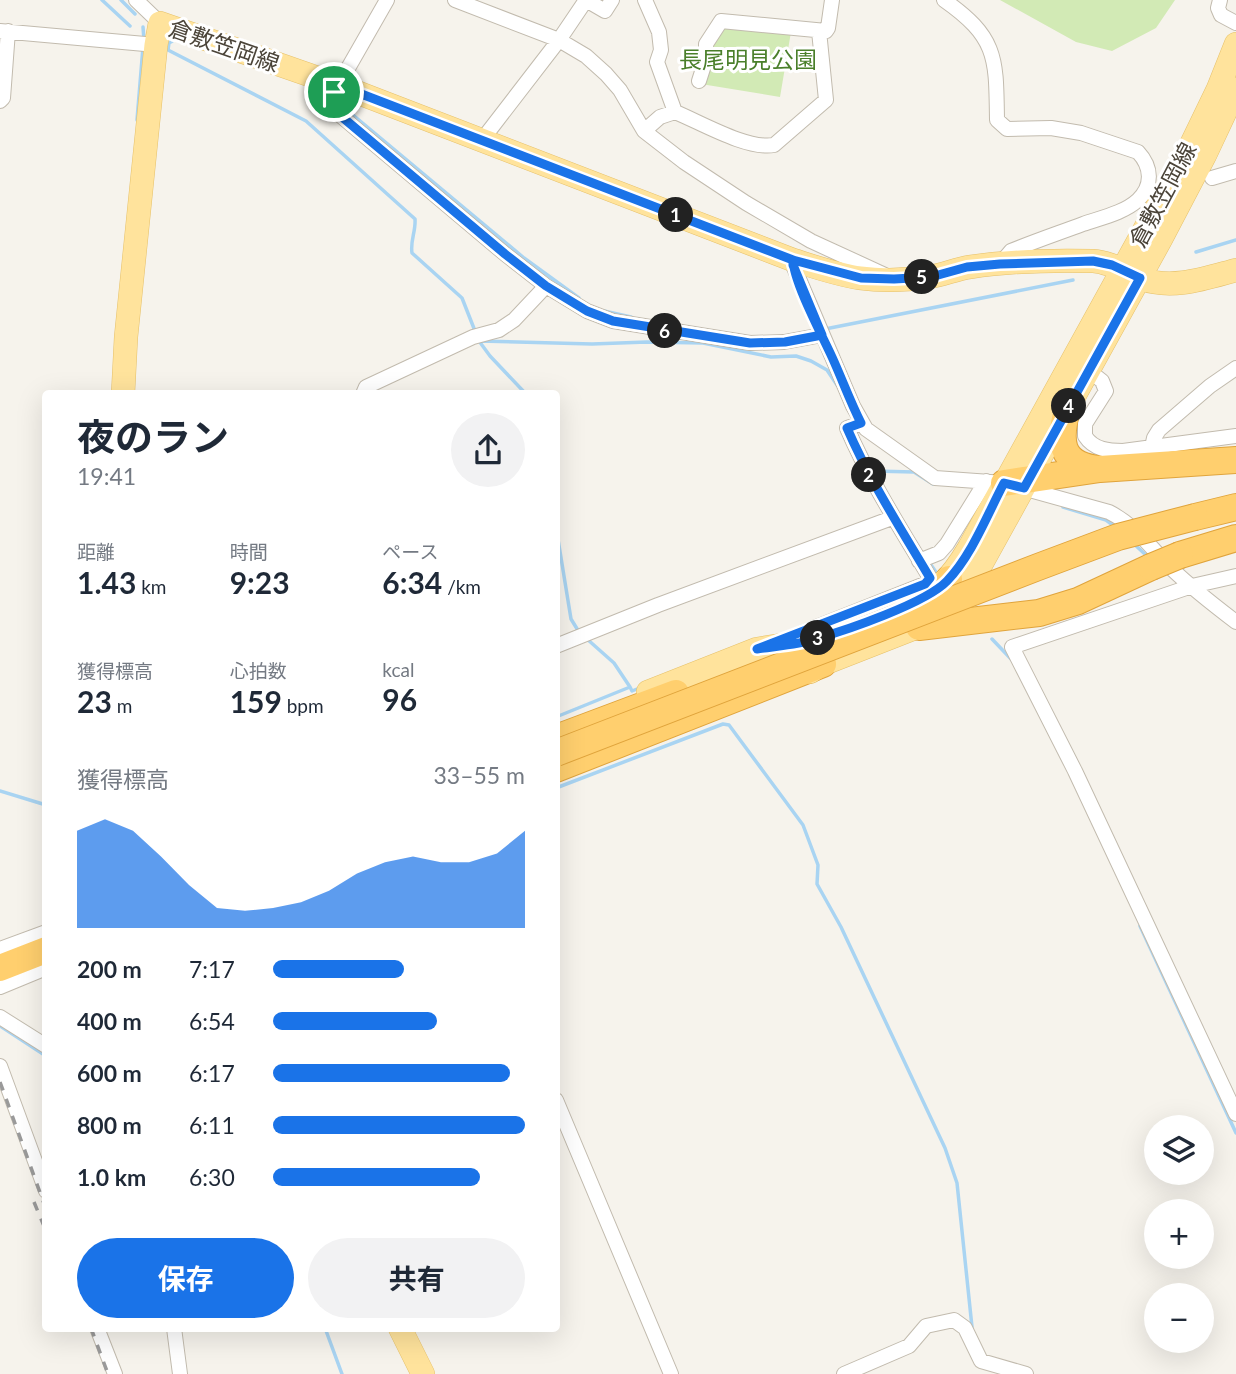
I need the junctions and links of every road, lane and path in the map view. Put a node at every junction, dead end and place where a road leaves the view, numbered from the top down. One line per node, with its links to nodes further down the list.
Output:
1 (136, 0): 13 (street)
2 (387, 0): 18 (street)
3 (455, 0): 14 (street)
4 (586, 0): 5 (street); 14 (street)
5 (612, 0)
6 (645, 0): 20 (street)
7 (832, 0): 12 (street)
8 (944, 0): 26 (street)
9 (1220, 0): 10 (street)
10 (1236, 23)
11 (4, 31): 13 (street); 19 (street)
12 (819, 31): 16 (street); 20 (street)
13 (151, 38): 18 (main road, 倉敷笠岡線); 34 (main road, 倉敷笠岡線)
14 (559, 40): 21 (street); 22 (street)
15 (1236, 44): 28 (main road, 倉敷笠岡線)
16 (699, 81)
17 (1236, 89): 28 (main road, 倉敷笠岡線)
18 (334, 93): 22 (main road, 倉敷笠岡線); 30 (street)
19 (0, 101)
20 (675, 112): 21 (street)
21 (644, 131): 29 (street)
22 (482, 140): 25 (main road, 倉敷笠岡線)
23 (1236, 171): 24 (street)
24 (1212, 178)
25 (793, 260): 29 (main road, 倉敷笠岡線); 31 (street)
26 (1000, 264): 28 (main road, 倉敷笠岡線); 29 (main road, 倉敷笠岡線)
27 (1236, 270): 28 (main road)
28 (1131, 274): 33 (main road); 42 (main road)
29 (894, 279)
30 (547, 280): 31 (street); 35 (street)
31 (819, 329): 37 (street)
32 (1236, 368): 39 (street)
33 (1088, 370): 36 (main road); 39 (street)
34 (123, 390)
35 (365, 390)
36 (1068, 407): 41 (highway); 42 (main road)
37 (856, 424): 42 (street); 46 (street)
38 (1236, 436): 39 (street)
39 (1152, 447)
40 (1236, 460): 41 (highway)
41 (1100, 469): 42 (highway)
42 (1011, 483): 48 (street); 50 (main road); 51 (street); 52 (main road)
43 (1236, 508): 45 (highway)
44 (1236, 514): 45 (highway)
45 (1195, 517): 61 (highway, bridge)
46 (892, 518): 48 (street); 56 (street)
47 (1236, 538): 53 (highway, bridge)
48 (925, 559): 57 (street)
49 (1236, 576): 51 (street)
50 (949, 579): 52 (highway); 58 (main road)
51 (1187, 588): 54 (street); 74 (street)
52 (951, 608): 53 (highway); 55 (main road)
53 (975, 621): 55 (highway)
54 (1236, 622)
55 (919, 627): 58 (main road)
56 (560, 644)
57 (757, 649): 58 (main road); 59 (main road)
58 (818, 652): 60 (highway); 62 (highway); 63 (main road)
59 (560, 725)
60 (560, 736)
61 (560, 751)
62 (560, 767)
63 (560, 778)
64 (42, 933): 65 (street)
65 (0, 949)
66 (42, 952): 67 (highway)
67 (0, 968)
68 (42, 970): 69 (street)
69 (0, 987)
70 (0, 1017): 71 (street)
71 (42, 1043)
72 (0, 1066): 75 (street)
73 (560, 1110): 82 (street)
74 (1236, 1114)
75 (42, 1180)
76 (99, 1332): 79 (street)
77 (175, 1332): 80 (street)
78 (402, 1332): 81 (main road)
79 (115, 1374)
80 (180, 1374)
81 (423, 1374)
82 (671, 1374)
83 (844, 1374): 84 (street)
84 (1026, 1374)

